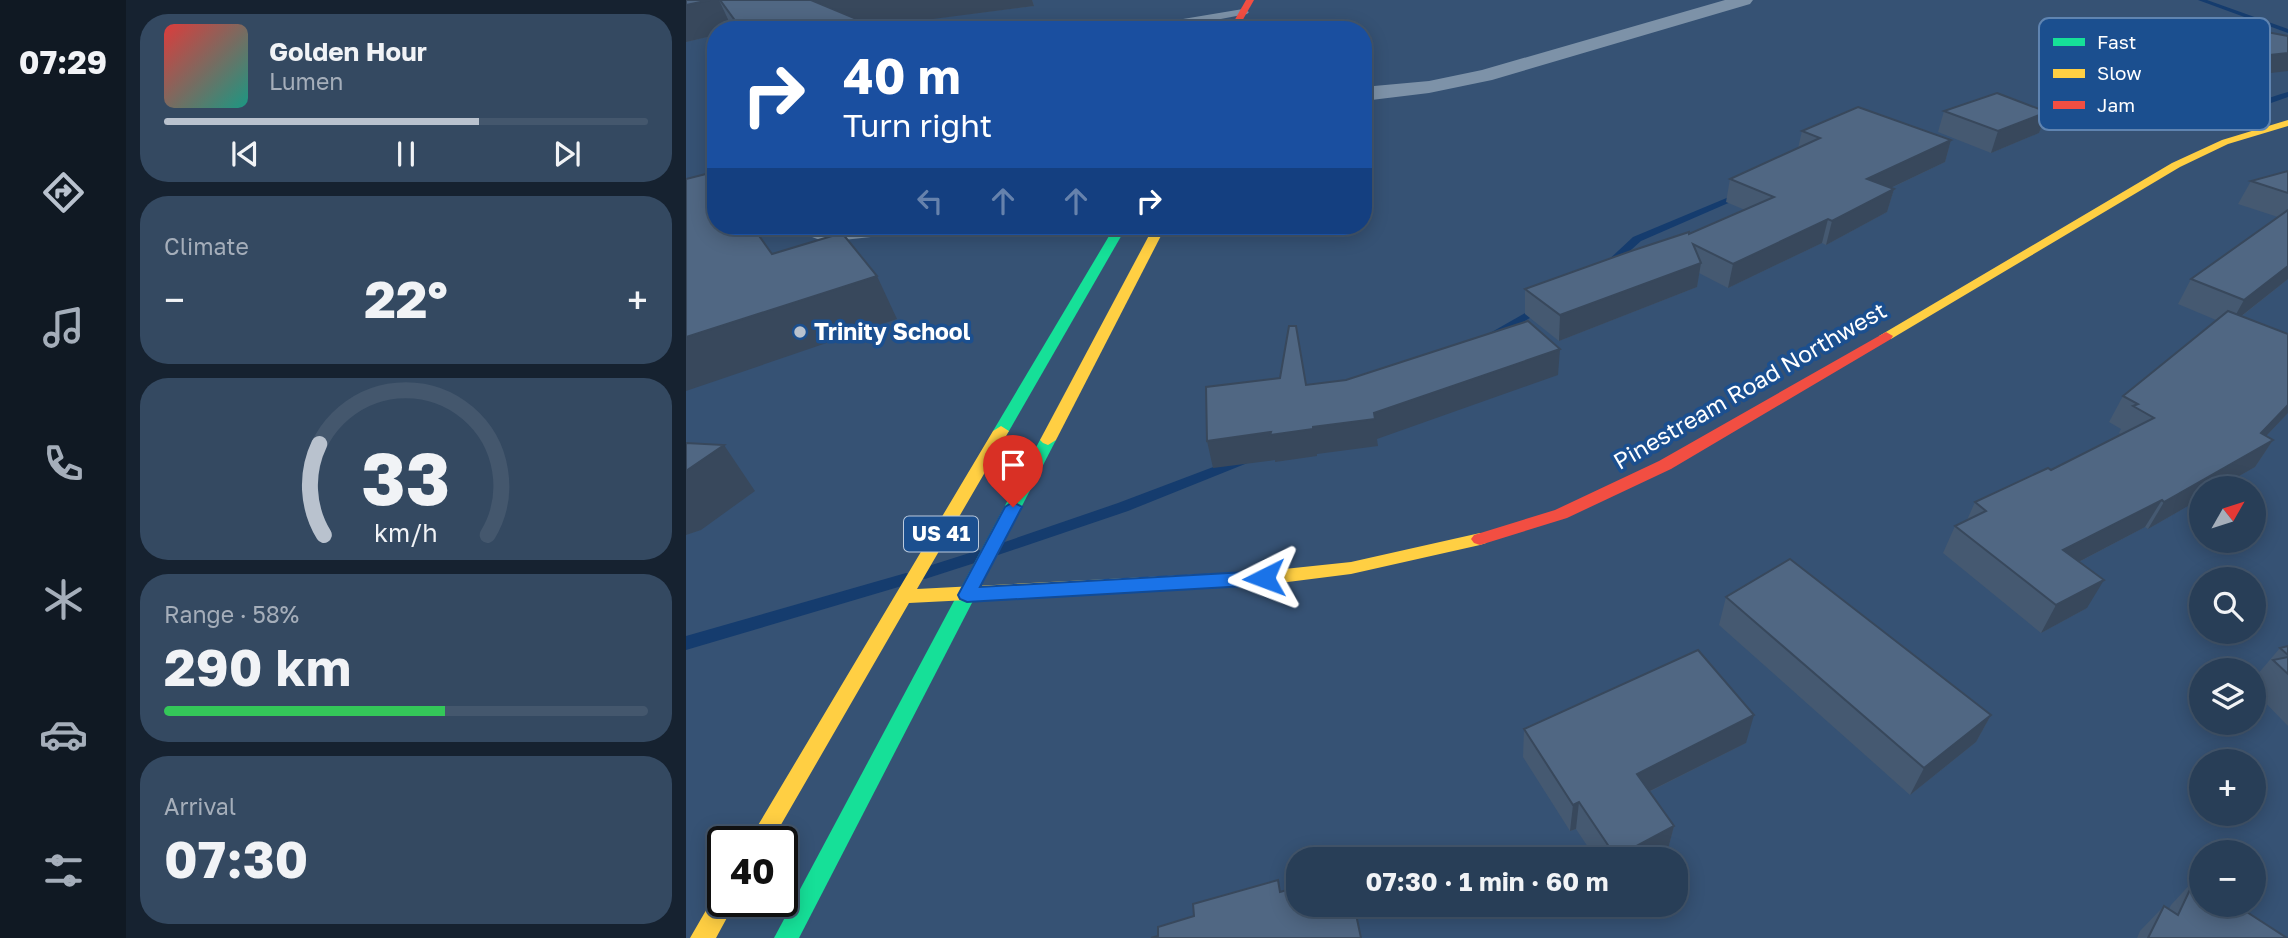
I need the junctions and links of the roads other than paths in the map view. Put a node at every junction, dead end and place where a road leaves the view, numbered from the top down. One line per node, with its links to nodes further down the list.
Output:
1 (1744, 0): 4 (street)
2 (1247, 6): 3 (lane)
3 (1181, 21)
4 (1372, 93)
5 (2288, 123): 6 (street, Pinestream Road Northwest)
6 (2270, 128)
7 (2265, 130): 12 (street, Pinestream Road Northwest)
8 (820, 235): 9 (lane)
9 (843, 235)
10 (1116, 235): 13 (street, US 41)
11 (1155, 235): 12 (street, US 41)
12 (967, 595): 13 (street, Pinestream Road Northwest); 17 (street, US 41)
13 (903, 597): 14 (street, US 41)
14 (768, 826)
15 (714, 917): 16 (street)
16 (702, 938)
17 (786, 938)

